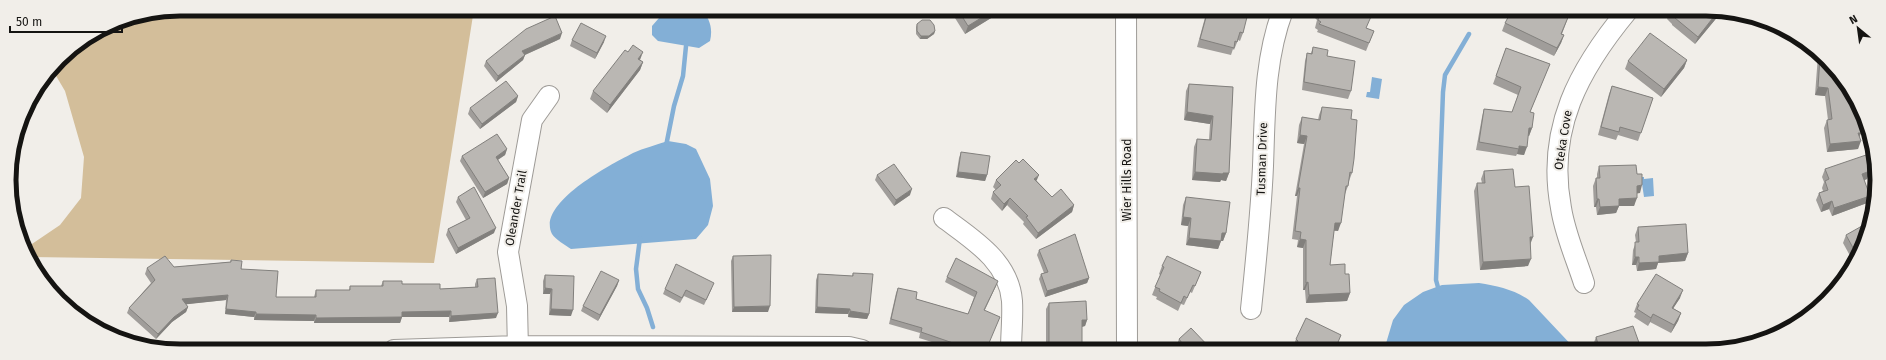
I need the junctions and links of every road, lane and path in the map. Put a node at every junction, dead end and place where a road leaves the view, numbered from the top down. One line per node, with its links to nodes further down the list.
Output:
1 (1126, 16): 10 (street, Wier Hills Road)
2 (1281, 16): 7 (street, Tusman Drive)
3 (1623, 16): 6 (street, Oteka Cove)
4 (549, 96): 8 (street, Oleander Trail)
5 (944, 218): 9 (street)
6 (1584, 283)
7 (1251, 309)
8 (518, 344)
9 (1011, 344)
10 (1127, 344)

